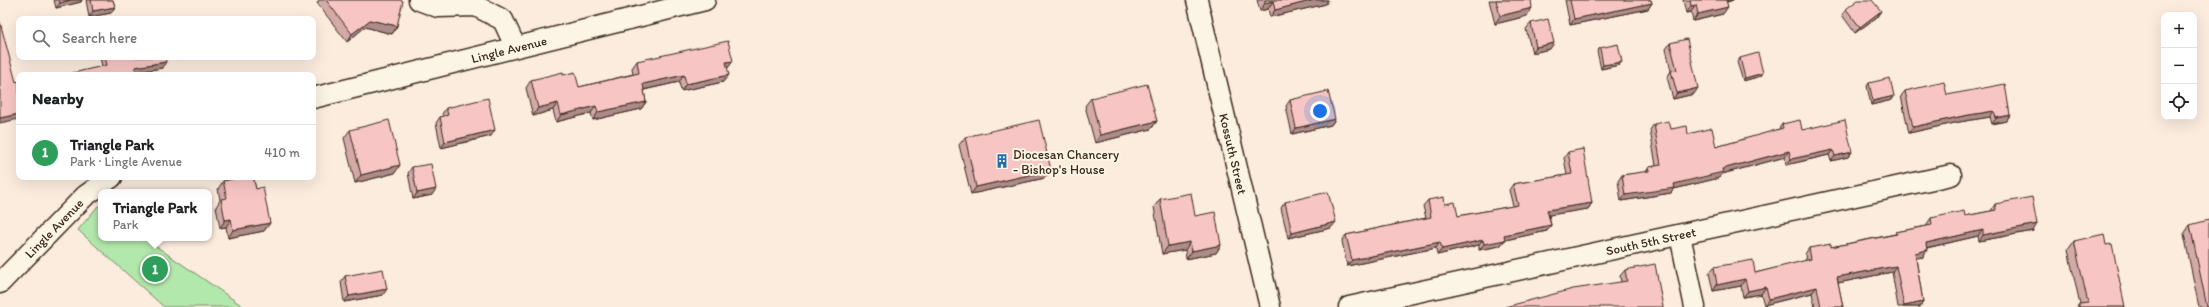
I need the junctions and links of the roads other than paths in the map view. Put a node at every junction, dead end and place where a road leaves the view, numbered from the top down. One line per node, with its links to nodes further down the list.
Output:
1 (419, 0): 4 (street)
2 (705, 0): 4 (street, Lingle Avenue)
3 (1197, 0): 10 (street, Kossuth Street)
4 (515, 46): 5 (street, Lingle Avenue)
5 (316, 97)
6 (1951, 175): 8 (street, South 5th Street)
7 (108, 180): 9 (street, Lingle Avenue)
8 (1680, 236): 11 (street, South 5th Street); 12 (street)
9 (0, 283)
10 (1270, 307)
11 (1350, 307)
12 (1695, 307)

